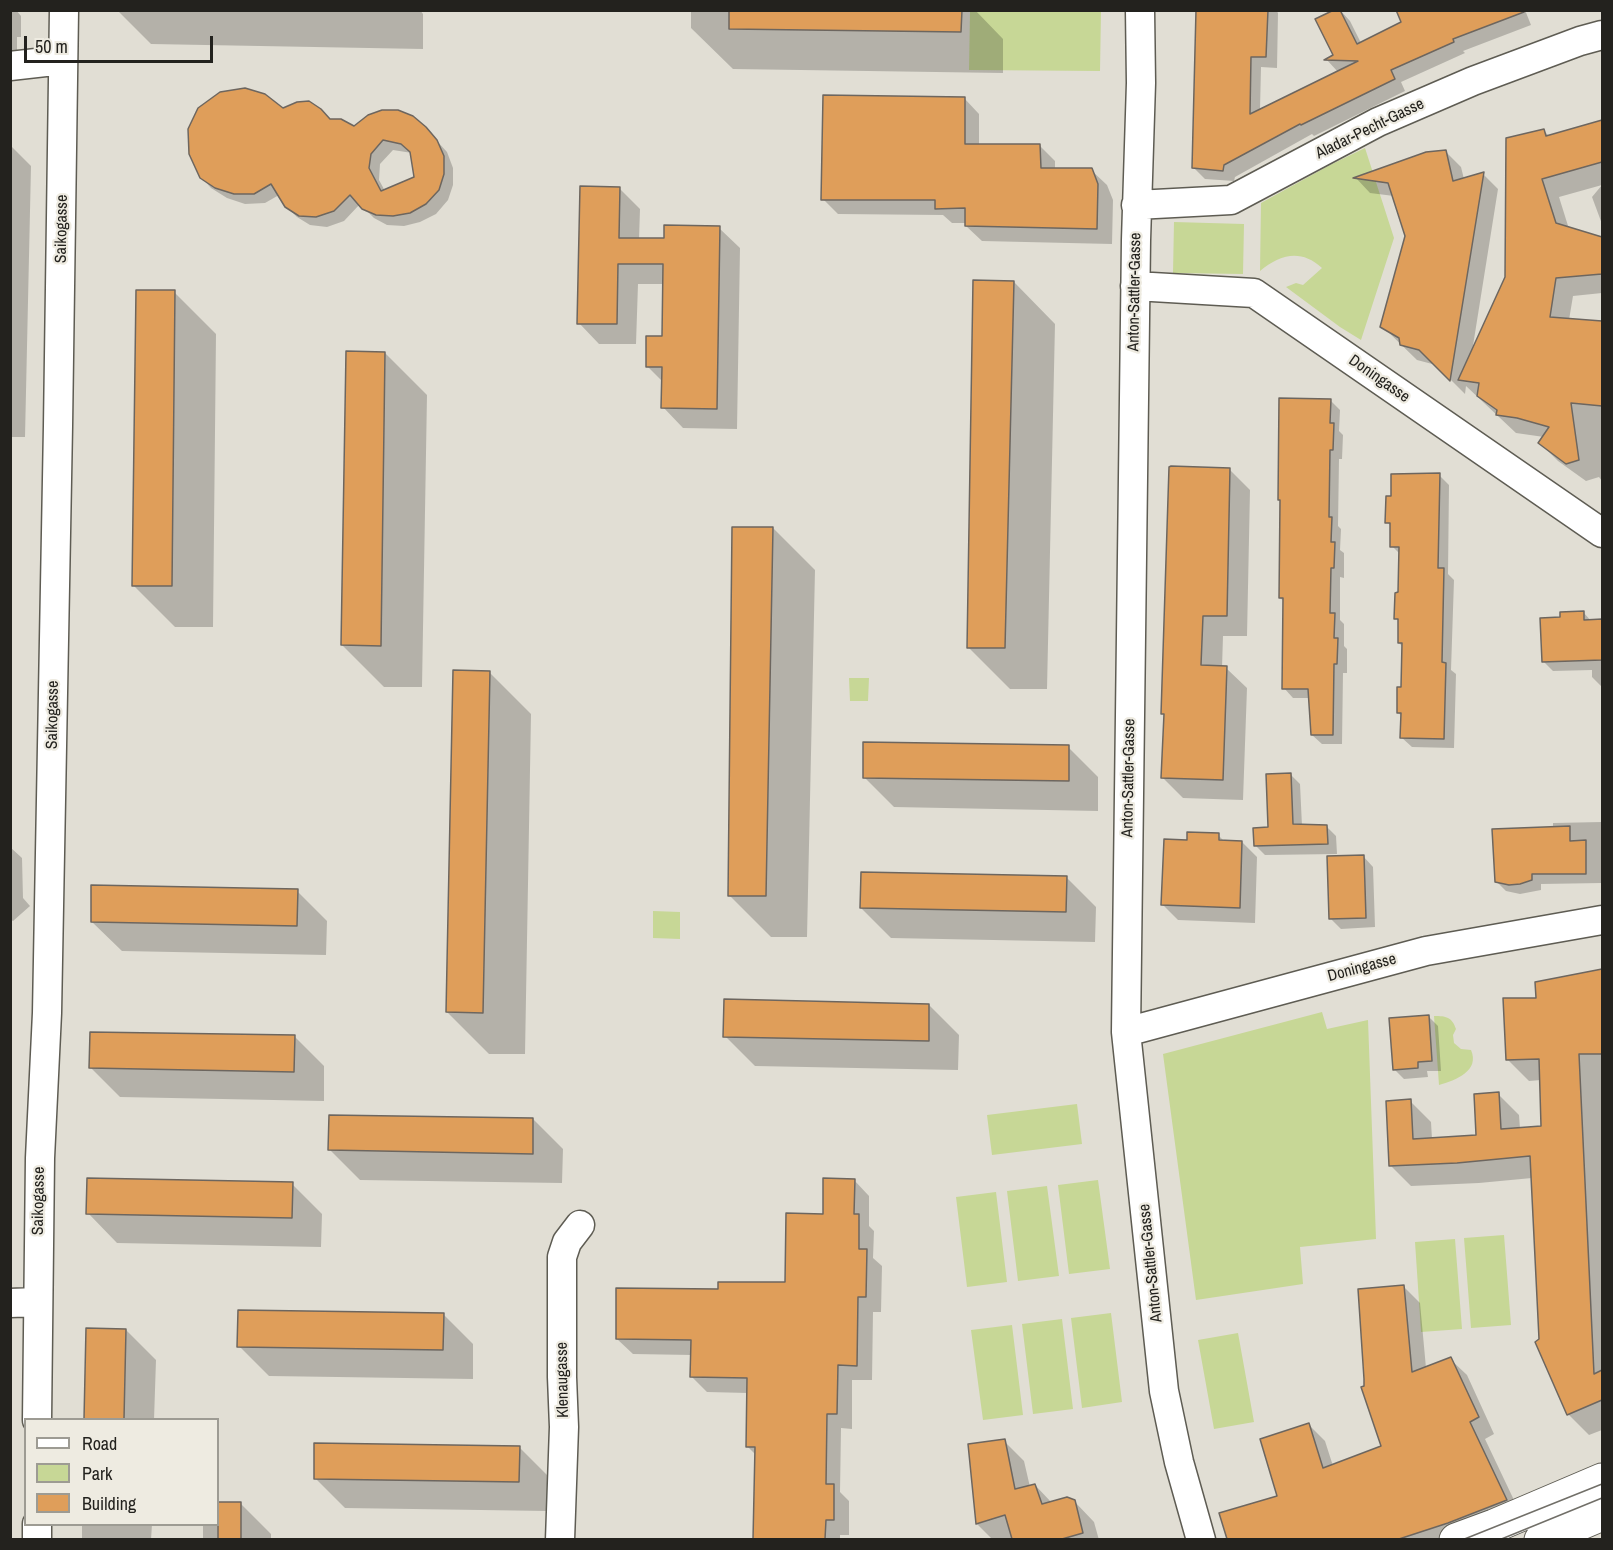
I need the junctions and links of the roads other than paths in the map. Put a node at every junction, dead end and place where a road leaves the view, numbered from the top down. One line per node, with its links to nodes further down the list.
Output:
1 (64, 10): 4 (street, Saikogasse)
2 (1140, 10): 6 (street, Anton-Sattler-Gasse)
3 (1602, 35): 6 (street, Aladar-Pecht-Gasse)
4 (63, 60): 5 (street); 12 (street, Saikogasse)
5 (10, 66)
6 (1136, 205): 7 (street, Anton-Sattler-Gasse)
7 (1135, 286): 8 (street, Doningasse); 10 (street, Anton-Sattler-Gasse)
8 (1602, 533)
9 (1602, 920): 10 (street, Doningasse)
10 (1125, 1032): 17 (street, Anton-Sattler-Gasse)
11 (580, 1225): 16 (street, Klenaugasse)
12 (24, 1302): 13 (street, Saikogasse)
13 (37, 1418)
14 (1602, 1480): 18 (main road)
15 (1602, 1514): 19 (main road)
16 (560, 1539)
17 (1202, 1539)
18 (1456, 1539)
19 (1541, 1539)

